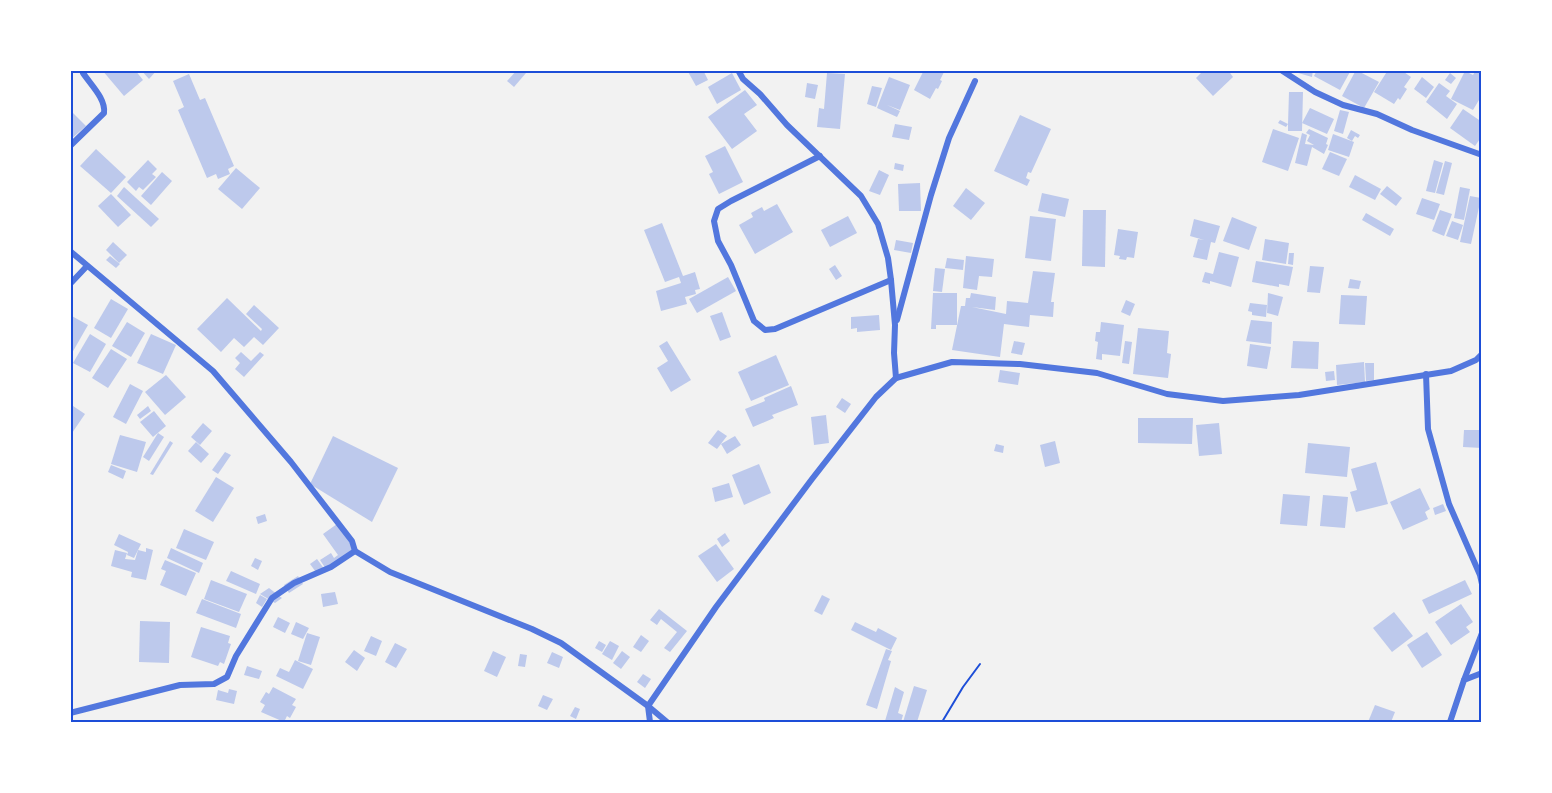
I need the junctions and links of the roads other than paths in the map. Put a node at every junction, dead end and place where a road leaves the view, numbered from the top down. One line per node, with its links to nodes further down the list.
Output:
1 (738, 70): 7 (street)
2 (1281, 70): 6 (street)
3 (82, 73): 5 (street)
4 (975, 81): 12 (street)
5 (70, 146)
6 (1482, 155)
7 (820, 156): 10 (street); 10 (street)
8 (70, 251): 9 (street)
9 (87, 266): 11 (street); 16 (street)
10 (891, 280): 12 (street)
11 (70, 284)
12 (896, 325): 15 (street)
13 (1482, 354): 14 (street)
14 (1426, 375): 15 (street); 17 (street)
15 (896, 378): 21 (street)
16 (355, 551): 21 (street); 22 (street)
17 (1482, 584)
18 (1482, 633): 20 (street)
19 (1482, 673): 20 (street)
20 (1464, 680): 25 (street)
21 (648, 706): 23 (street); 24 (street)
22 (70, 712)
23 (650, 723)
24 (667, 723)
25 (1450, 723)

